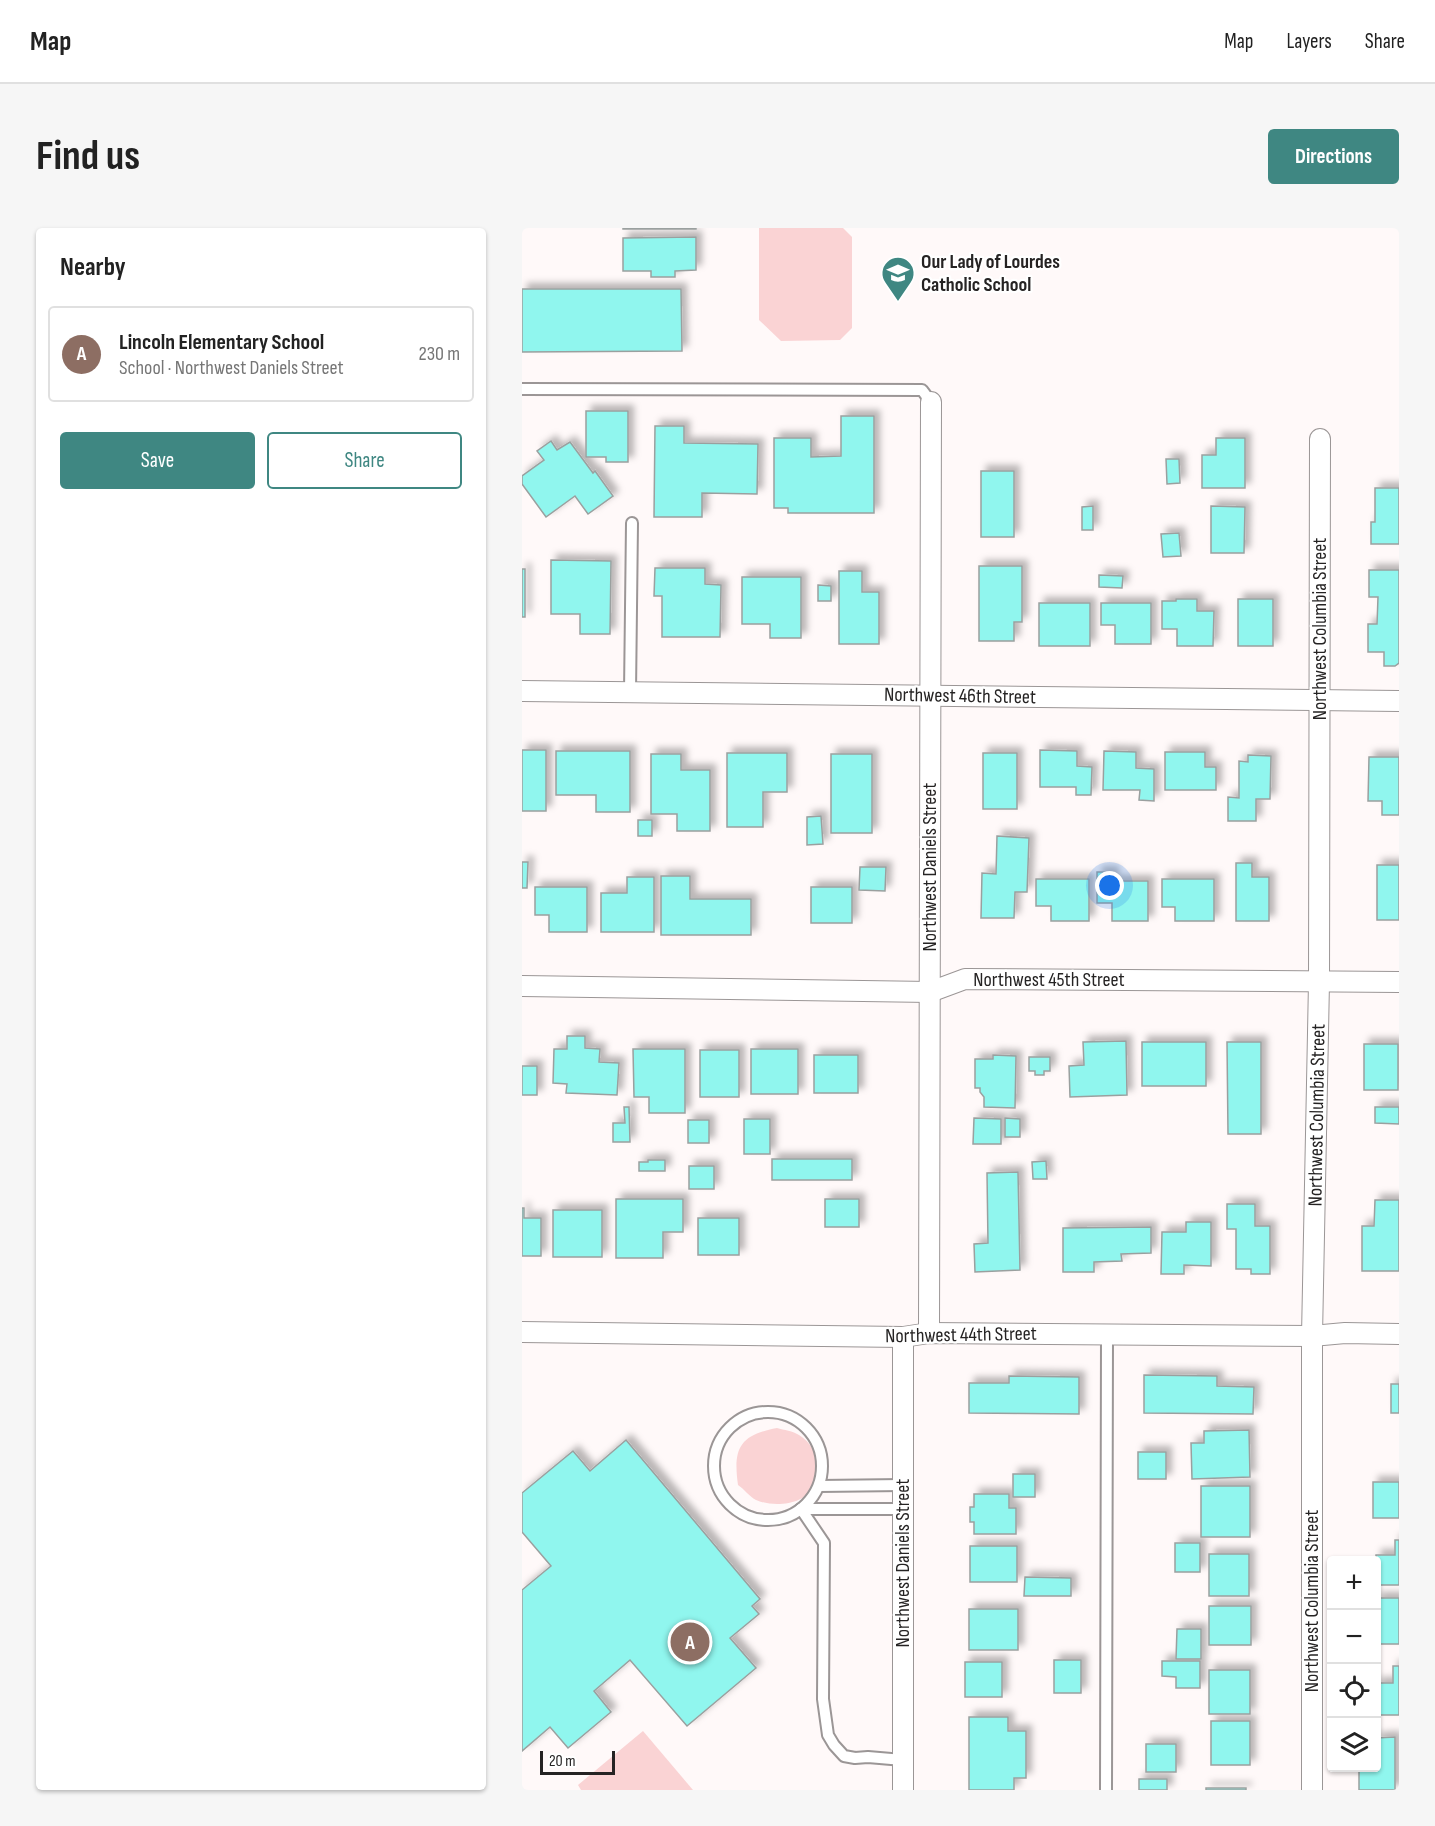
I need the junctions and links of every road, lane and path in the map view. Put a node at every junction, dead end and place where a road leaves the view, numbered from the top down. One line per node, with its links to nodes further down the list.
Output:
1 (522, 389): 2 (lane)
2 (931, 402): 7 (street, Northwest Daniels Street)
3 (1320, 439): 8 (street, Northwest Columbia Street)
4 (632, 523): 6 (lane)
5 (522, 691): 6 (street, Northwest 46th Street)
6 (630, 692): 7 (street, Northwest 46th Street)
7 (930, 696): 8 (street, Northwest 46th Street); 13 (street, Northwest Daniels Street)
8 (1320, 700): 9 (street, Northwest 46th Street); 10 (street, Northwest Columbia Street)
9 (1399, 701)
10 (1319, 982): 11 (street, Northwest 45th Street); 13 (street, Northwest 45th Street); 18 (street, Northwest Columbia Street)
11 (1399, 982)
12 (522, 986): 13 (street, Northwest 45th Street)
13 (930, 992): 15 (street, Northwest Daniels Street)
14 (522, 1332): 19 (street, Northwest 44th Street)
15 (929, 1333): 16 (street, Northwest 44th Street); 19 (street, Northwest 44th Street)
16 (1107, 1334): 18 (street, Northwest 44th Street); 26 (lane)
17 (1399, 1334): 18 (street, Northwest 44th Street)
18 (1312, 1336): 27 (street, Northwest Columbia Street)
19 (903, 1337): 20 (street, Northwest Daniels Street)
20 (903, 1485): 21 (lane); 23 (street, Northwest Daniels Street)
21 (819, 1486): 22 (lane); 22 (lane)
22 (801, 1509): 23 (lane); 24 (lane)
23 (903, 1509): 24 (street, Northwest Daniels Street)
24 (903, 1760): 25 (street, Northwest Daniels Street)
25 (903, 1790)
26 (1106, 1790)
27 (1312, 1790)

